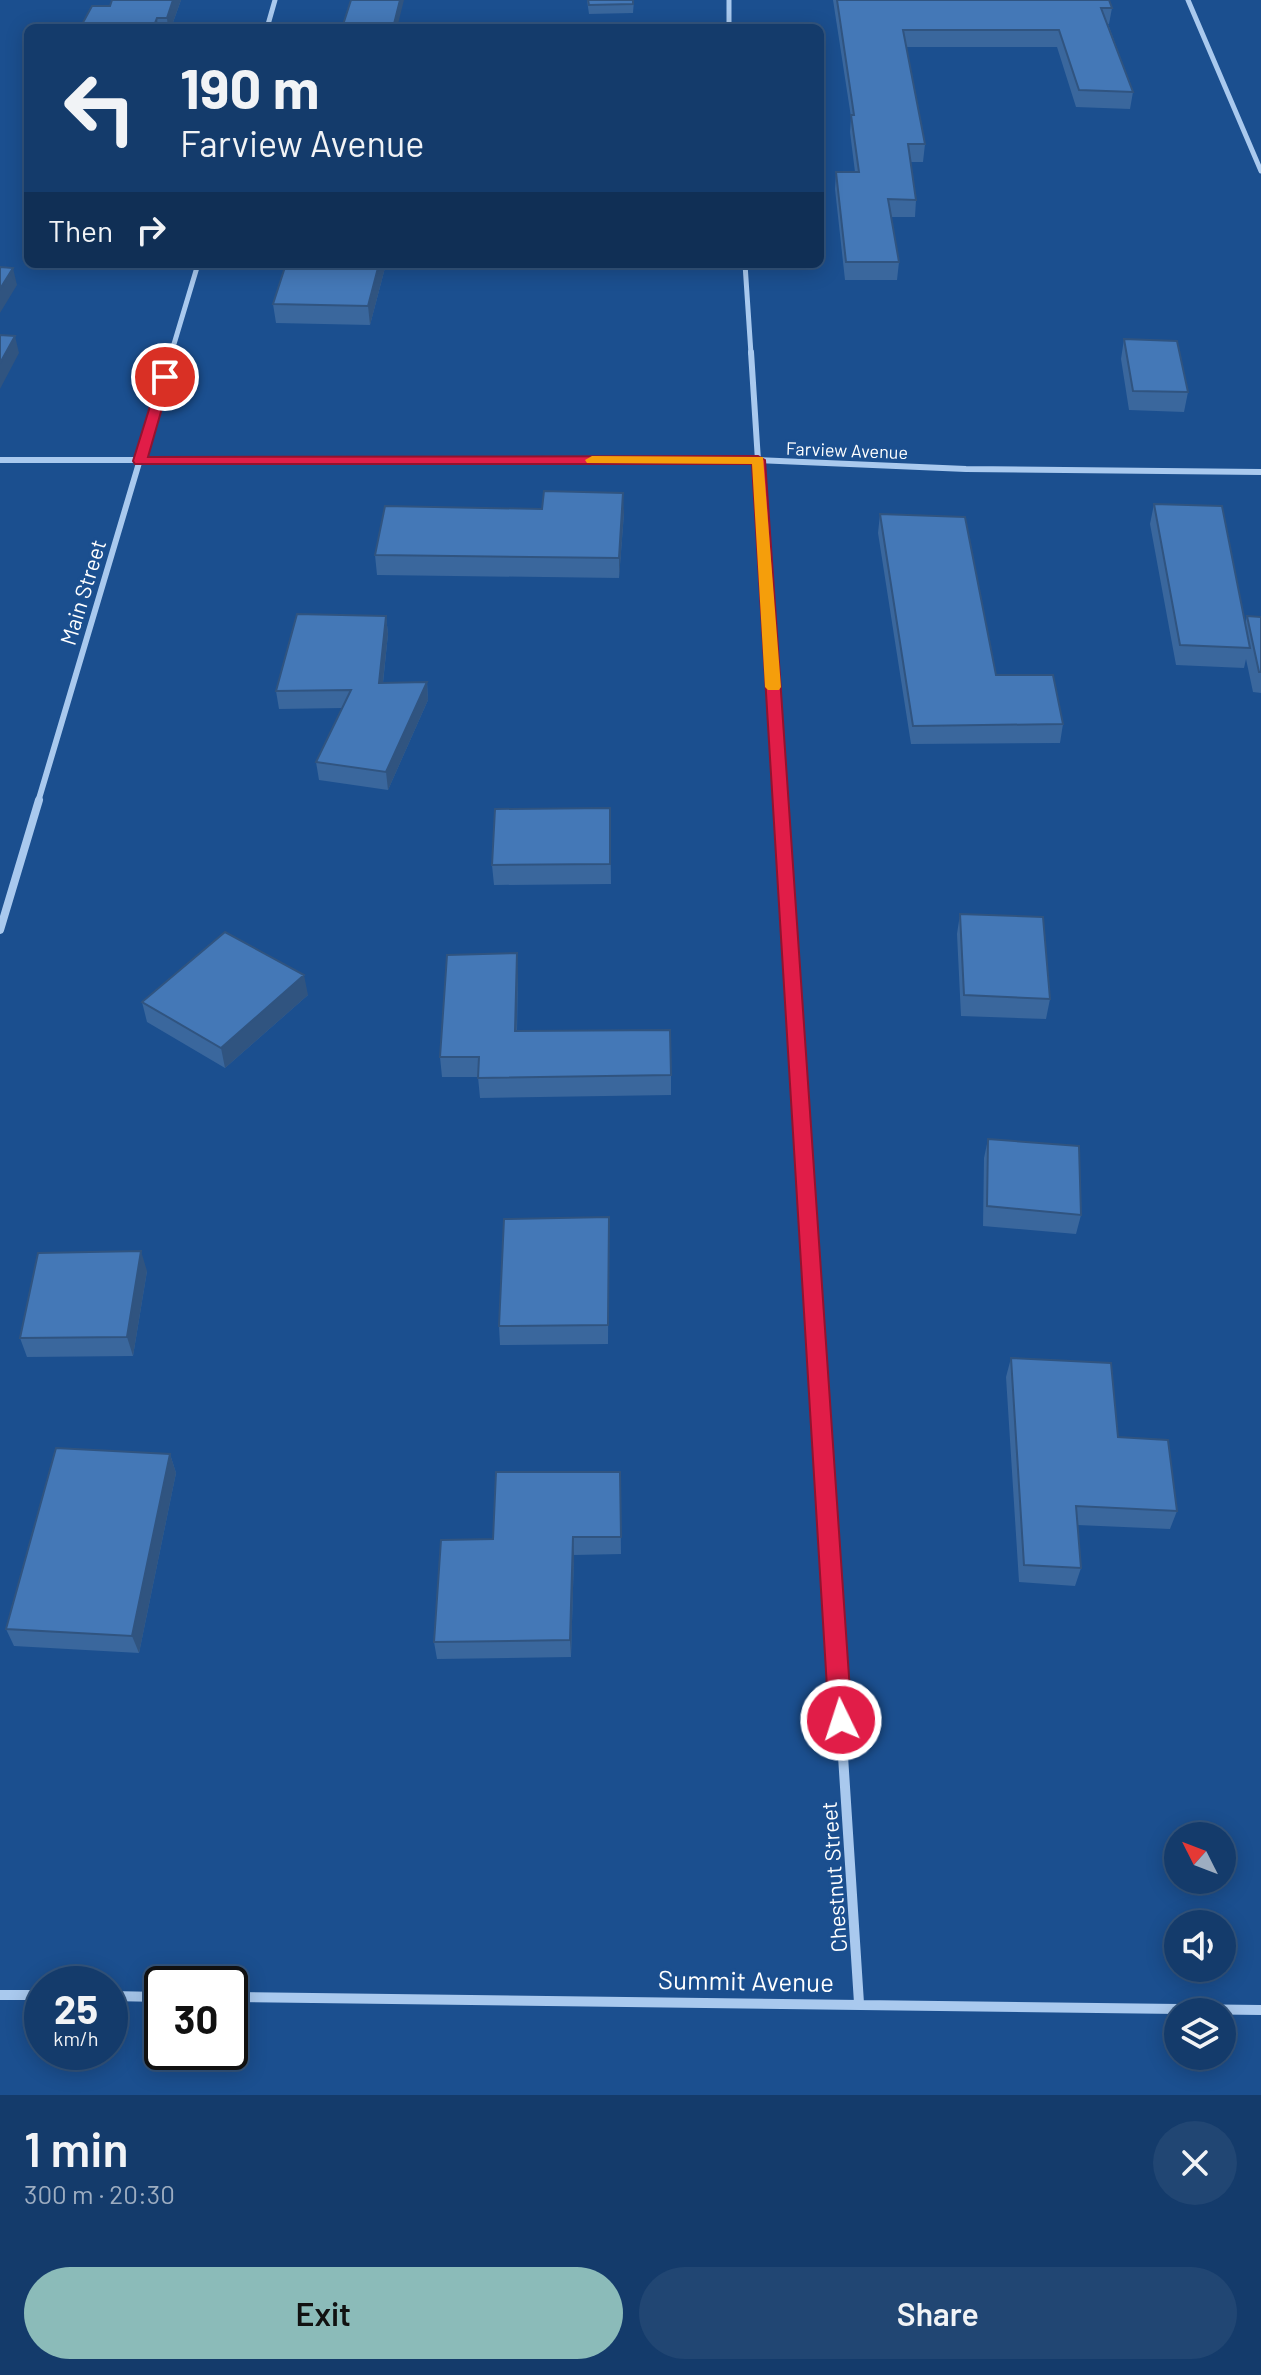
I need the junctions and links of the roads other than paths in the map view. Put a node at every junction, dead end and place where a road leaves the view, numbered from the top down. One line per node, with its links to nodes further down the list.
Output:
1 (275, 0): 4 (street)
2 (729, 0): 5 (street)
3 (1188, 0): 6 (street)
4 (268, 24)
5 (729, 24)
6 (1261, 171)
7 (197, 268): 11 (street, Main Street)
8 (745, 268): 10 (street, Chestnut Street)
9 (0, 460): 11 (street, Farview Avenue)
10 (758, 460): 11 (street, Farview Avenue); 12 (street, Farview Avenue); 17 (street, Chestnut Street)
11 (140, 461): 13 (street, Main Street)
12 (1261, 472)
13 (0, 930)
14 (0, 1995): 15 (street)
15 (24, 1995)
16 (248, 1997): 17 (street, Summit Avenue)
17 (859, 2003): 18 (street, Summit Avenue)
18 (1261, 2010)

